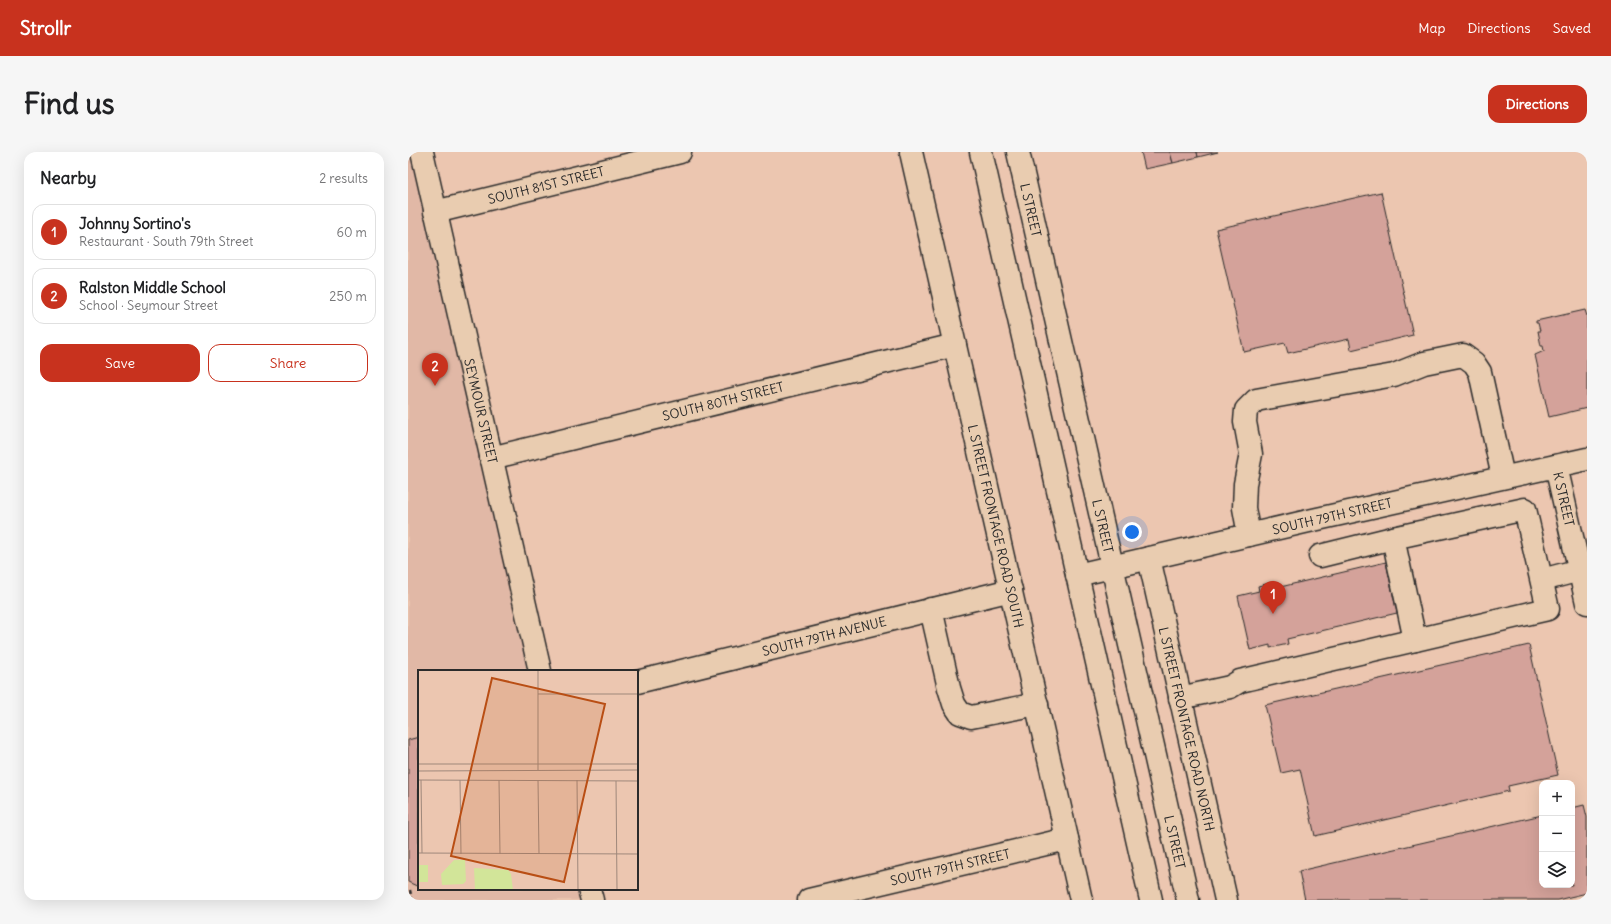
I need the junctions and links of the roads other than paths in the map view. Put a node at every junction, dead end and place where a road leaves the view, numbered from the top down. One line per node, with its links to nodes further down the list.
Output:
1 (422, 152): 6 (street, SEYMOUR STREET)
2 (680, 152): 6 (street, SOUTH 81ST STREET)
3 (912, 152): 7 (street, L STREET FRONTAGE ROAD SOUTH)
4 (980, 152): 18 (street)
5 (1018, 152): 16 (street, L STREET)
6 (435, 212): 8 (street, SEYMOUR STREET)
7 (955, 345): 8 (street, SOUTH 80TH STREET); 20 (street, L STREET FRONTAGE ROAD SOUTH)
8 (491, 458): 24 (street, SEYMOUR STREET)
9 (1587, 459): 10 (street, SOUTH 79TH STREET)
10 (1556, 466): 11 (street, SOUTH 79TH STREET); 17 (street, K STREET)
11 (1503, 477): 12 (street, SOUTH 79TH STREET); 12 (street)
12 (1249, 535): 15 (street, SOUTH 79TH STREET)
13 (1393, 538): 14 (street); 19 (street); 23 (street)
14 (1320, 556)
15 (1149, 558): 16 (street, SOUTH 79TH STREET); 26 (street, L STREET FRONTAGE ROAD NORTH)
16 (1113, 567): 18 (street, SOUTH 79TH STREET); 34 (street, L STREET)
17 (1580, 570): 19 (street); 21 (street, K STREET)
18 (1078, 575): 33 (street)
19 (1542, 580): 23 (street)
20 (1011, 590): 22 (street, SOUTH 79TH AVENUE); 27 (street, L STREET FRONTAGE ROAD SOUTH)
21 (1587, 603)
22 (931, 609): 25 (street, SOUTH 79TH AVENUE); 27 (street)
23 (1415, 640): 26 (street)
24 (540, 670)
25 (638, 682)
26 (1180, 698): 35 (street, L STREET FRONTAGE ROAD NORTH)
27 (1037, 704): 28 (street, L STREET FRONTAGE ROAD SOUTH)
28 (1067, 839): 31 (street, SOUTH 79TH STREET); 32 (street, L STREET FRONTAGE ROAD SOUTH)
29 (589, 890): 30 (street)
30 (592, 900)
31 (809, 900)
32 (1081, 900)
33 (1151, 900)
34 (1188, 900)
35 (1226, 900)

